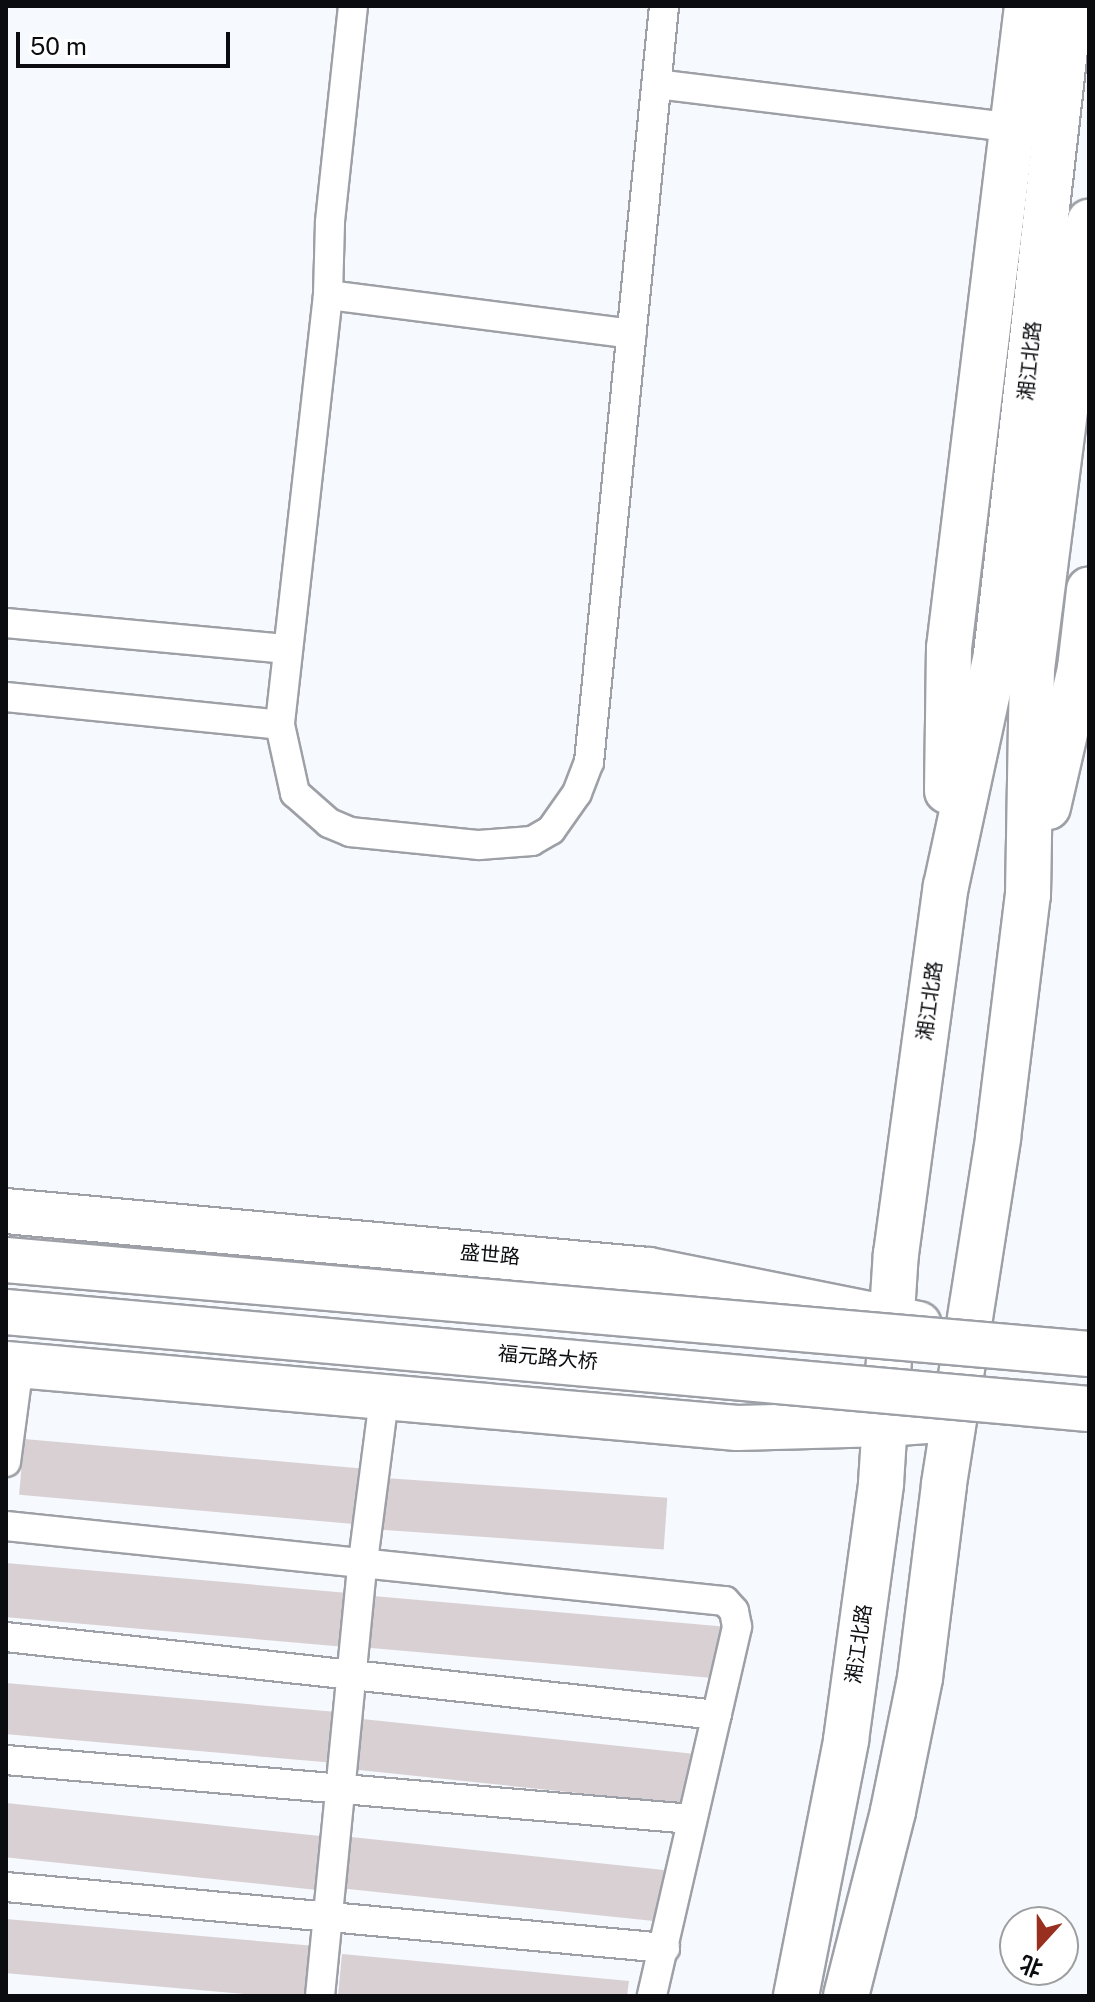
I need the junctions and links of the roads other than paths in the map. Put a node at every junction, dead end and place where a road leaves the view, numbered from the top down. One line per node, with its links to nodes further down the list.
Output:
1 (353, 6): 8 (street)
2 (664, 6): 5 (street)
3 (1027, 6): 6 (main road)
4 (1070, 6): 15 (main road, 湘江北路)
5 (657, 84): 6 (street); 9 (street)
6 (1013, 128): 15 (main road)
7 (1089, 222): 16 (main road, 湘江北路)
8 (328, 295): 9 (street); 12 (street)
9 (632, 334): 14 (street)
10 (1089, 590): 16 (main road)
11 (6, 623): 12 (street)
12 (288, 649): 14 (street)
13 (6, 697): 14 (street)
14 (280, 725)
15 (946, 886): 20 (main road, 湘江北路)
16 (1028, 895): 21 (main road, 湘江北路)
17 (6, 1211): 20 (main road, 盛世路)
18 (6, 1260): 22 (main road, bridge)
19 (6, 1312): 25 (main road, 福元路大桥, bridge)
20 (893, 1317): 21 (main road, 盛世路); 27 (main road, 湘江北路)
21 (968, 1335): 26 (main road, 湘江北路)
22 (1089, 1354)
23 (13, 1364): 24 (main road); 28 (street)
24 (384, 1399): 27 (main road); 30 (street)
25 (1089, 1409)
26 (954, 1419): 27 (main road); 43 (main road, 湘江北路)
27 (885, 1424): 42 (main road, 湘江北路)
28 (6, 1462)
29 (6, 1526): 30 (street)
30 (363, 1561): 32 (street); 33 (street)
31 (6, 1637): 32 (street)
32 (352, 1675): 33 (street); 35 (street)
33 (717, 1715): 36 (street)
34 (6, 1760): 35 (street)
35 (341, 1788): 36 (street); 38 (street)
36 (692, 1819): 39 (street)
37 (6, 1887): 38 (street)
38 (328, 1917): 39 (street); 40 (street)
39 (665, 1948): 41 (street)
40 (320, 1996)
41 (652, 1996)
42 (796, 1996)
43 (846, 1996)

